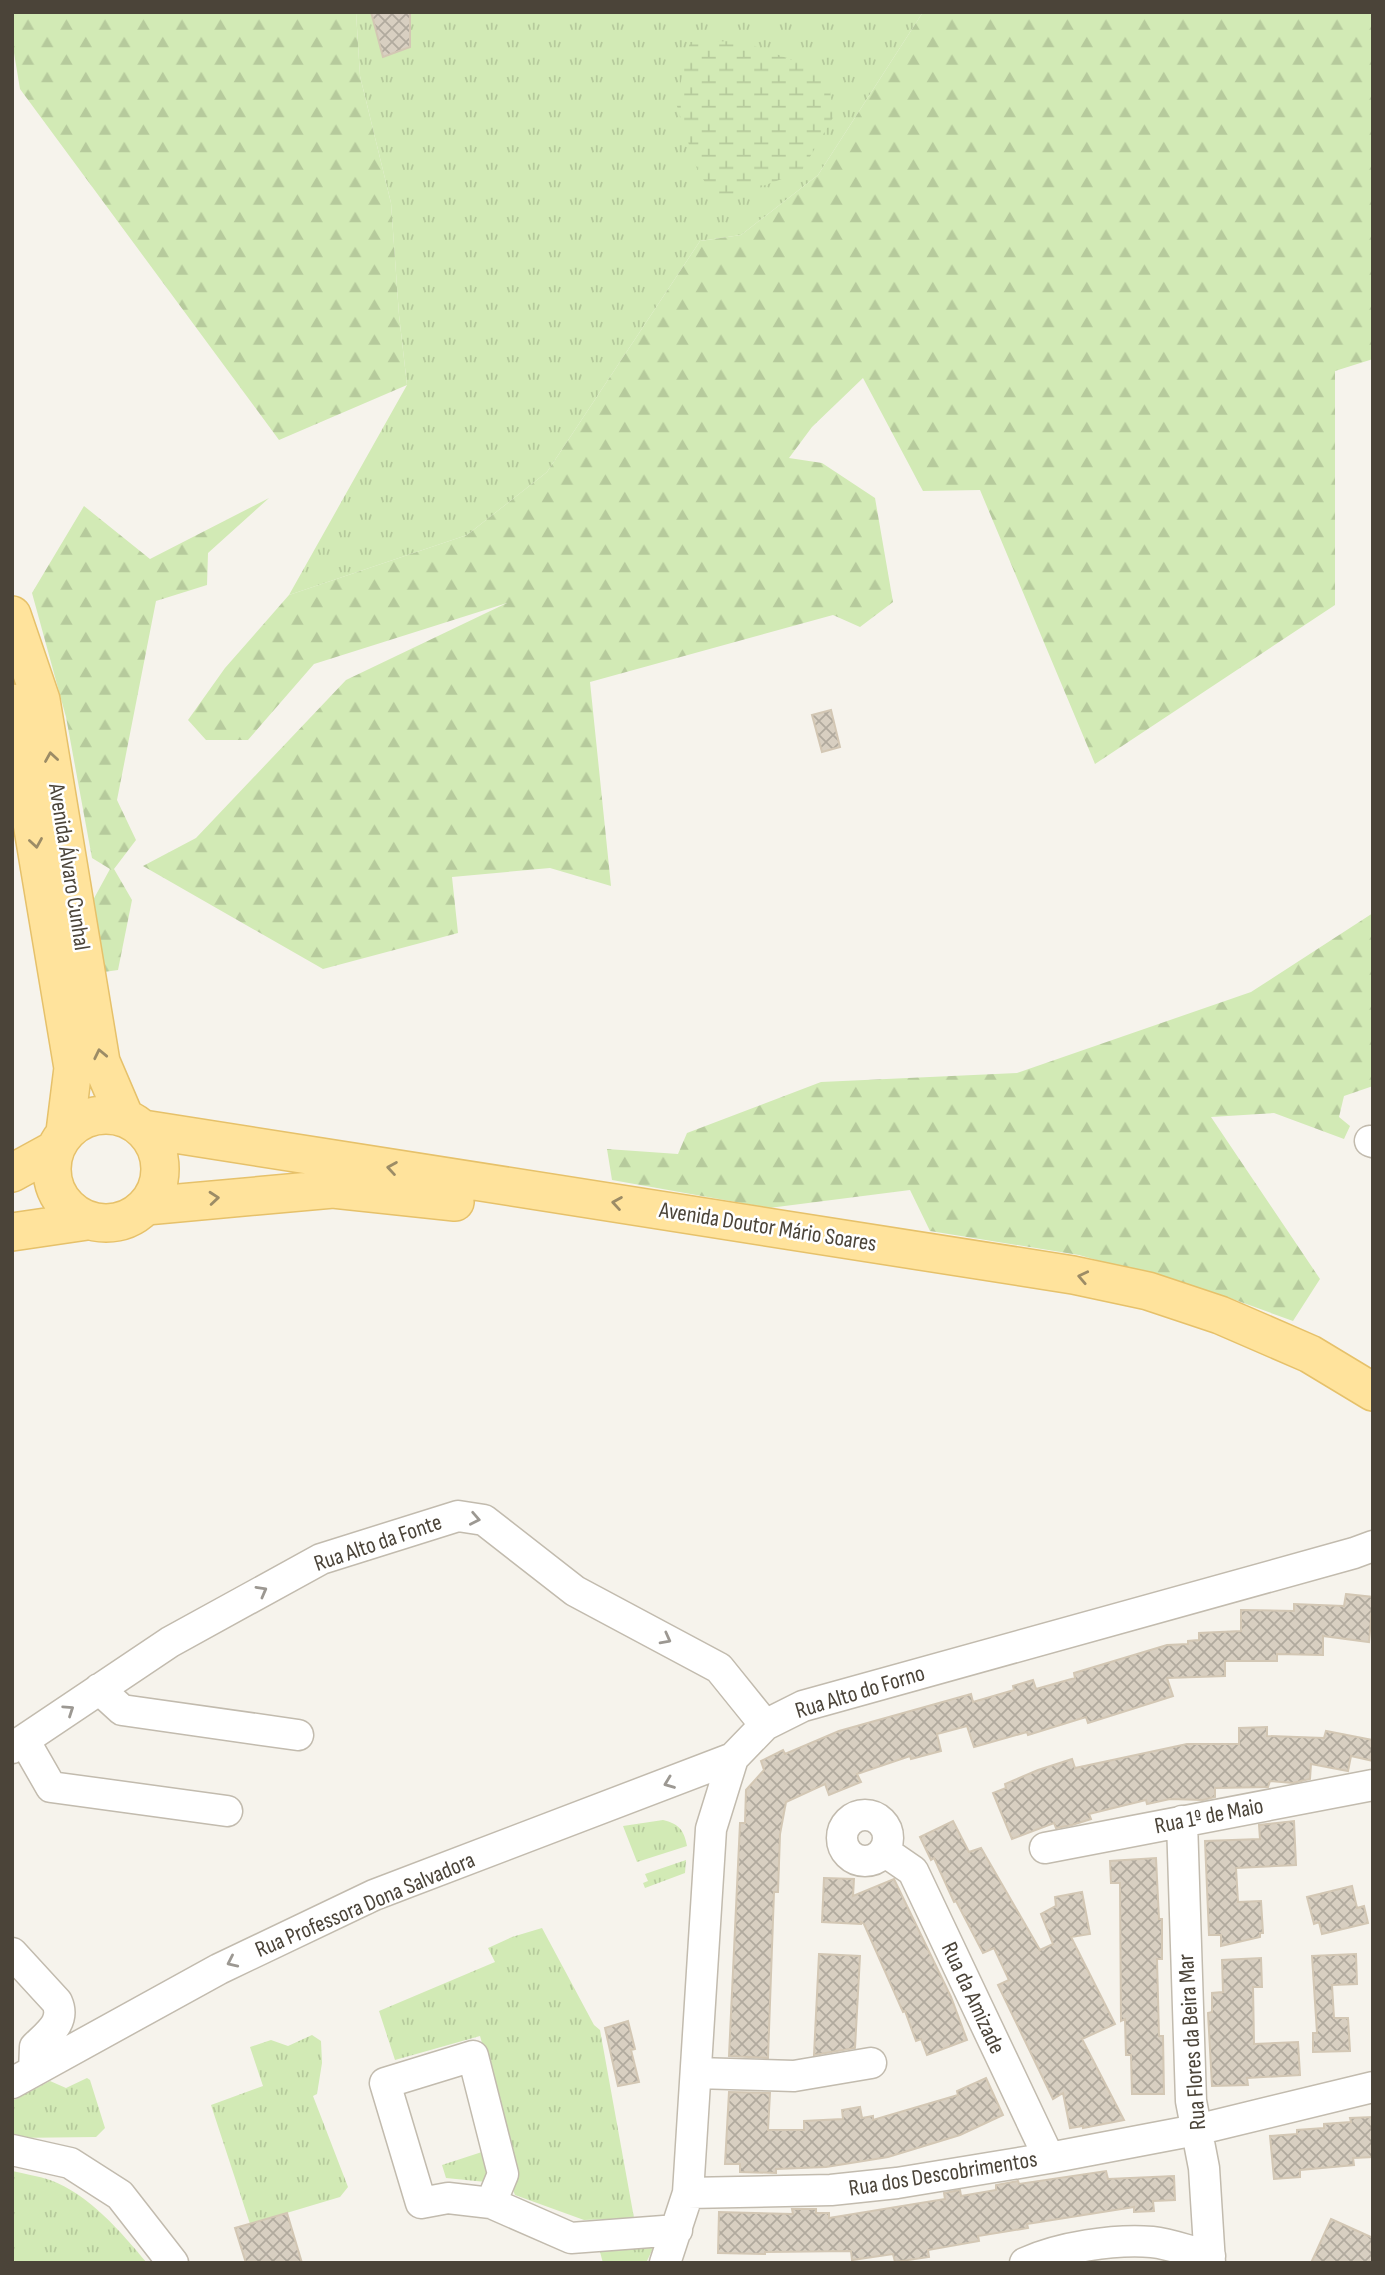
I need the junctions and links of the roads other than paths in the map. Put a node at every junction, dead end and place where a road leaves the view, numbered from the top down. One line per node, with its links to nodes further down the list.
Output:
1 (12, 615): 3 (main road, Avenida Álvaro Cunhal, one-way to 1)
2 (12, 703): 4 (main road, Avenida Álvaro Cunhal, one-way to 4)
3 (134, 1123): 4 (main road); 6 (main road); 9 (main road, Avenida Doutor Mário Soares, one-way to 3)
4 (60, 1141): 5 (main road); 7 (main road)
5 (12, 1173)
6 (146, 1206): 7 (main road); 10 (main road, Avenida Doutor Mário Soares, one-way to 10)
7 (87, 1220): 8 (main road)
8 (12, 1232)
9 (1373, 1392)
10 (1373, 1418)
11 (1373, 1546): 13 (street, Rua Alto do Forno)
12 (99, 1689): 13 (street, Rua Alto da Fonte, one-way to 13); 14 (street); 15 (street, Rua Alto da Fonte, one-way to 12)
13 (765, 1725): 16 (street, Rua Alto do Forno)
14 (298, 1735)
15 (18, 1744): 18 (street)
16 (733, 1758): 24 (street, Rua Alto do Forno); 25 (street, Rua Professora Dona Salvadora, one-way to 25)
17 (1373, 1786): 19 (street, Rua 1º de Maio)
18 (227, 1811)
19 (1182, 1821): 20 (street, Rua 1º de Maio); 27 (street, Rua Flores da Beira Mar)
20 (1045, 1848)
21 (884, 1851): 29 (street, Rua da Amizade)
22 (12, 1953): 25 (street)
23 (871, 2063): 24 (street)
24 (696, 2073): 30 (street, Rua Alto do Forno)
25 (23, 2077)
26 (1373, 2087): 27 (street, Rua dos Descobrimentos)
27 (1196, 2130): 29 (street, Rua dos Descobrimentos); 34 (street, Rua Flores da Beira Mar)
28 (12, 2150): 35 (street)
29 (1049, 2158): 30 (street, Rua dos Descobrimentos)
30 (688, 2193): 32 (street, Rua Alto do Forno)
31 (491, 2203): 31 (street); 33 (street)
32 (677, 2230): 33 (street); 36 (street, Rua Alto do Forno)
33 (575, 2251)
34 (1210, 2260): 37 (street)
35 (173, 2263)
36 (665, 2263)
37 (1025, 2263)

